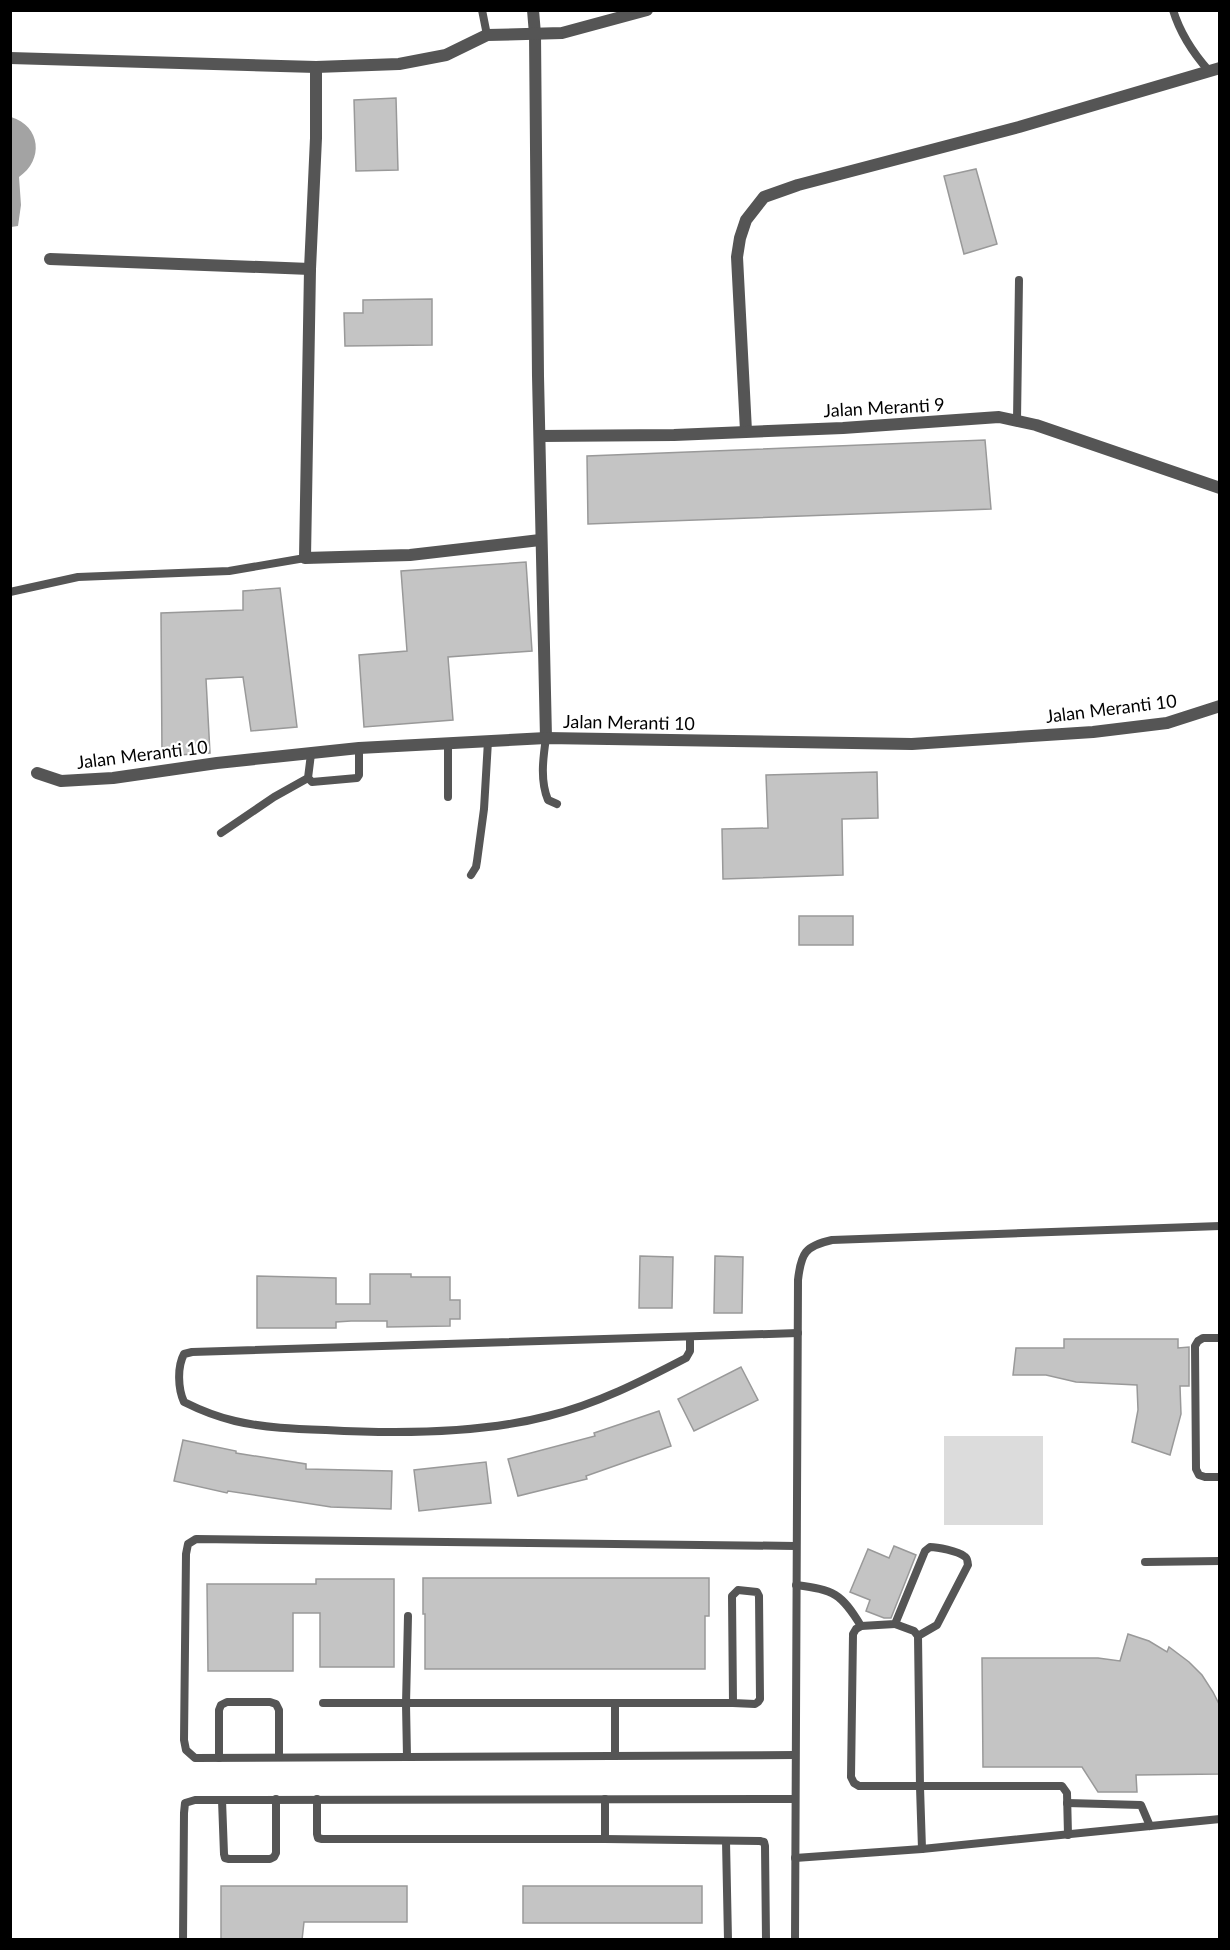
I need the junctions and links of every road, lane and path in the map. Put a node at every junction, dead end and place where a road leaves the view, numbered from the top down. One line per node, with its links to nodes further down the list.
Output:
1 (482, 10): 6 (lane)
2 (533, 10): 5 (street)
3 (647, 10): 5 (street)
4 (1173, 10): 9 (lane)
5 (535, 34): 6 (street); 15 (street)
6 (487, 35): 8 (street)
7 (10, 58): 8 (street)
8 (316, 67): 11 (street)
9 (1214, 69): 14 (street)
10 (50, 259): 11 (street)
11 (310, 269): 18 (street)
12 (1019, 280): 13 (lane)
13 (1017, 420): 14 (street, Jalan Meranti 9); 16 (street, Jalan Meranti 9)
14 (746, 431): 15 (street, Jalan Meranti 9)
15 (540, 436): 17 (street)
16 (1220, 489)
17 (540, 540): 18 (street); 21 (street)
18 (305, 558): 19 (lane)
19 (10, 592)
20 (1220, 706): 21 (street, Jalan Meranti 10)
21 (546, 738): 22 (street, Jalan Meranti 10); 29 (lane)
22 (488, 741): 23 (street, Jalan Meranti 10); 31 (lane)
23 (448, 743): 24 (street, Jalan Meranti 10); 28 (lane)
24 (359, 748): 25 (street, Jalan Meranti 10); 27 (lane)
25 (310, 754): 26 (street, Jalan Meranti 10); 27 (lane)
26 (37, 773)
27 (308, 778): 30 (lane)
28 (448, 797)
29 (556, 804)
30 (221, 833)
31 (471, 875)
32 (1220, 1226): 33 (lane)
33 (798, 1333): 34 (lane); 37 (lane)
34 (690, 1337): 34 (lane)
35 (1220, 1338): 36 (lane)
36 (1220, 1477)
37 (796, 1546): 40 (lane); 53 (lane)
38 (1220, 1561): 39 (lane)
39 (1145, 1562)
40 (796, 1585): 43 (lane); 49 (lane)
41 (408, 1617): 47 (lane)
42 (895, 1624): 43 (lane); 44 (lane); 44 (lane)
43 (861, 1626): 54 (lane)
44 (918, 1636): 54 (lane)
45 (323, 1703): 47 (lane)
46 (733, 1703): 46 (lane); 48 (lane)
47 (406, 1704): 48 (lane); 50 (lane)
48 (615, 1704): 51 (lane)
49 (795, 1755): 51 (lane); 57 (lane)
50 (407, 1756): 51 (lane); 52 (lane)
51 (615, 1756)
52 (279, 1757): 53 (lane); 53 (lane)
53 (219, 1758)
54 (920, 1787): 60 (lane); 66 (lane)
55 (317, 1798): 56 (lane); 58 (lane); 64 (lane)
56 (605, 1798): 57 (lane); 64 (lane)
57 (795, 1798): 67 (lane)
58 (276, 1799): 59 (lane); 59 (lane)
59 (222, 1800): 68 (lane)
60 (1067, 1803): 62 (lane); 63 (lane)
61 (1220, 1819): 62 (lane)
62 (1150, 1826): 63 (lane)
63 (1068, 1834): 66 (lane)
64 (605, 1839): 65 (lane)
65 (726, 1841): 69 (lane); 70 (lane)
66 (922, 1849): 67 (lane)
67 (795, 1858): 71 (lane)
68 (183, 1940)
69 (729, 1940)
70 (766, 1940)
71 (795, 1940)

